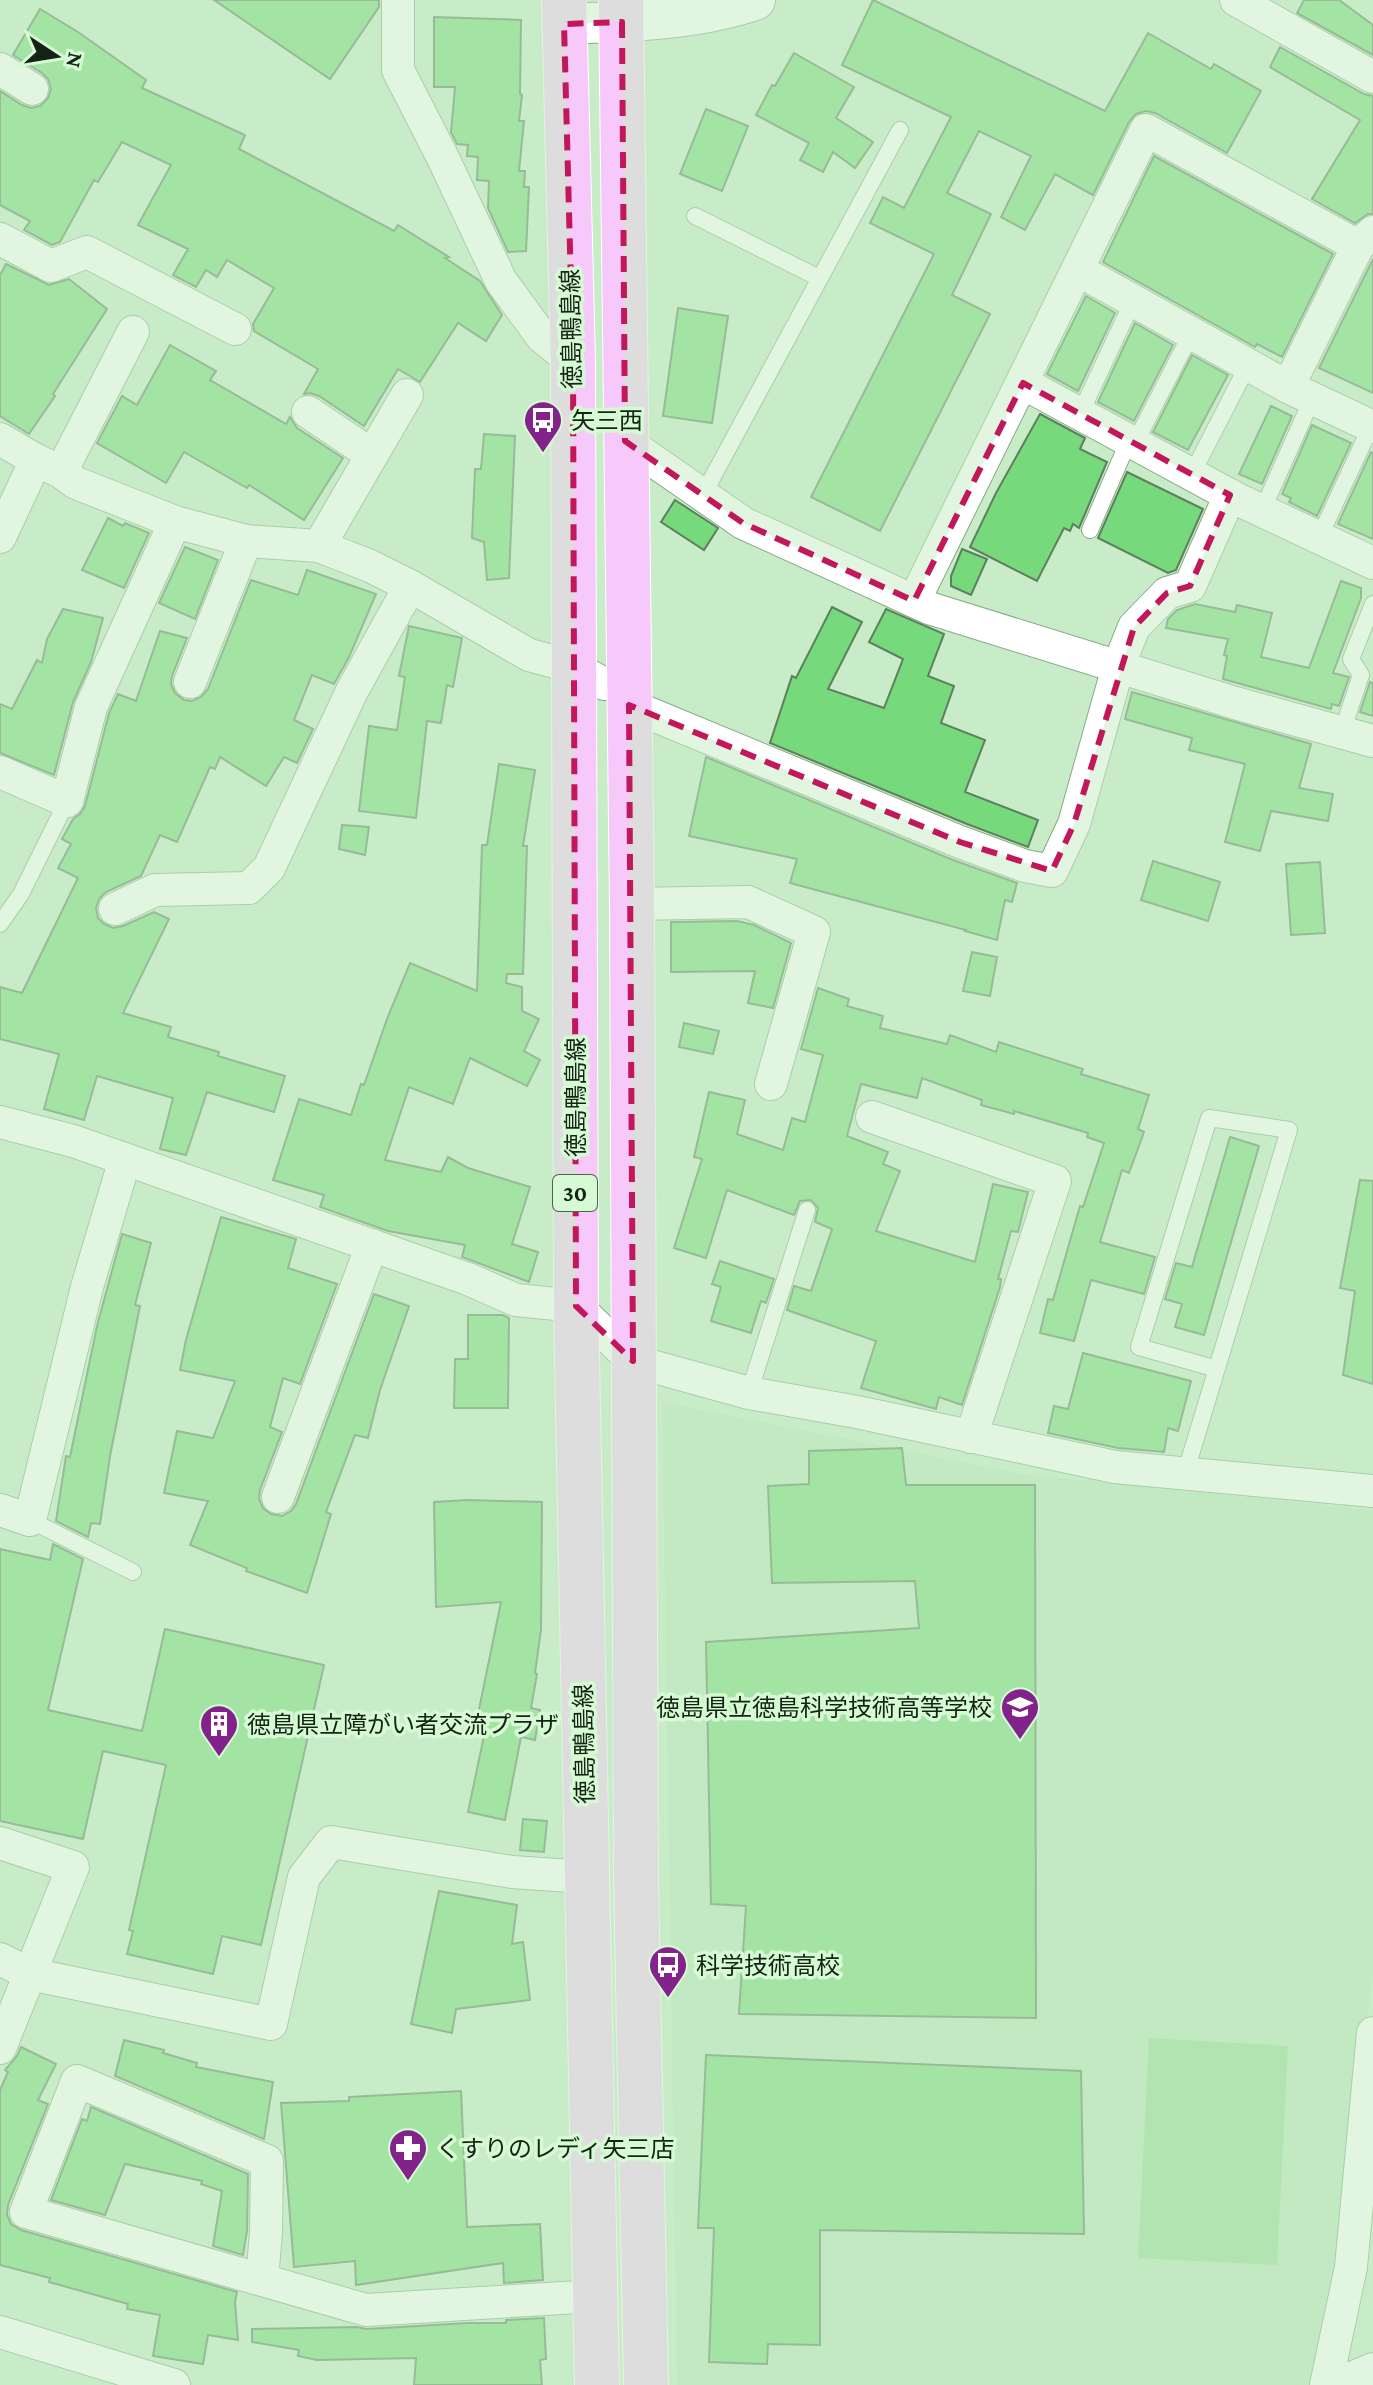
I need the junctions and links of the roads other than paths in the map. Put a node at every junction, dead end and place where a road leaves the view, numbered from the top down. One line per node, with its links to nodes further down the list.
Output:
1 (398, 0): 19 (street)
2 (755, 0): 4 (street)
3 (1247, 3): 7 (street)
4 (621, 11): 5 (street); 28 (main road, 30)
5 (564, 12): 19 (main road, 徳島鴨島線 / 30)
6 (0, 69): 8 (street)
7 (1373, 77)
8 (32, 89)
9 (900, 130): 14 (lane)
10 (695, 216): 14 (lane)
11 (0, 239): 16 (street)
12 (1365, 239): 13 (street); 22 (street)
13 (1078, 270): 15 (street); 21 (street)
14 (819, 278): 33 (lane)
15 (1133, 301): 18 (street); 25 (lane)
16 (235, 329)
17 (133, 332): 31 (street)
18 (1191, 334): 20 (street); 29 (lane)
19 (573, 362): 46 (main road, 徳島鴨島線 / 30)
20 (1248, 365): 22 (street); 32 (lane)
21 (1023, 383): 25 (street); 44 (street)
22 (1300, 393): 26 (street); 35 (lane)
23 (407, 395): 30 (street)
24 (308, 412): 30 (street)
25 (1080, 414): 29 (street)
26 (1372, 427): 39 (lane)
27 (0, 439): 31 (street)
28 (625, 441): 33 (street); 49 (main road, 30)
29 (1132, 442): 32 (street); 37 (lane)
30 (372, 455): 41 (street)
31 (49, 466): 36 (street); 38 (street)
32 (1192, 474): 34 (street)
33 (703, 495): 44 (street)
34 (1230, 495): 35 (street); 47 (street)
35 (1262, 511): 39 (street)
36 (175, 522): 40 (street); 53 (street)
37 (1090, 530)
38 (0, 537)
39 (1319, 538): 42 (street)
40 (246, 541): 41 (street); 48 (street)
41 (319, 546): 43 (street)
42 (1373, 563)
43 (410, 586): 46 (street); 55 (street)
44 (914, 601): 47 (street)
45 (1373, 604): 50 (lane)
46 (574, 667): 49 (street); 63 (main road, 徳島鴨島線 / 30)
47 (1118, 667): 49 (street); 50 (street)
48 (190, 682)
49 (629, 694): 54 (main road, 30)
50 (1342, 732): 51 (street)
51 (1373, 741)
52 (0, 772): 53 (street)
53 (67, 801): 56 (lane)
54 (632, 904): 57 (street); 64 (main road, 30)
55 (115, 909)
56 (0, 924)
57 (771, 1084)
58 (872, 1117): 67 (street)
59 (0, 1122): 60 (street)
60 (125, 1159): 62 (street); 71 (street)
61 (807, 1210): 66 (lane)
62 (372, 1245): 63 (street); 70 (street)
63 (576, 1306): 64 (street); 74 (main road, 徳島鴨島線 / 30)
64 (633, 1361): 66 (street); 85 (main road, 30)
65 (1217, 1369): 65 (lane); 68 (lane)
66 (749, 1393): 67 (street)
67 (971, 1437): 68 (street)
68 (1185, 1474): 69 (street)
69 (1373, 1491)
70 (278, 1497)
71 (15, 1515): 72 (lane)
72 (133, 1572)
73 (0, 1843): 76 (street)
74 (586, 1877): 76 (street); 80 (main road, 徳島鴨島線 / 30)
75 (0, 1959): 76 (street)
76 (30, 1974): 78 (street)
77 (1373, 2033): 86 (street)
78 (0, 2048)
79 (262, 2280): 79 (street); 80 (street)
80 (595, 2296): 84 (main road, 徳島鴨島線 / 30)
81 (0, 2332): 83 (street)
82 (1373, 2369): 87 (street)
83 (174, 2385)
84 (597, 2385)
85 (646, 2385)
86 (1326, 2385)
87 (1335, 2385)

